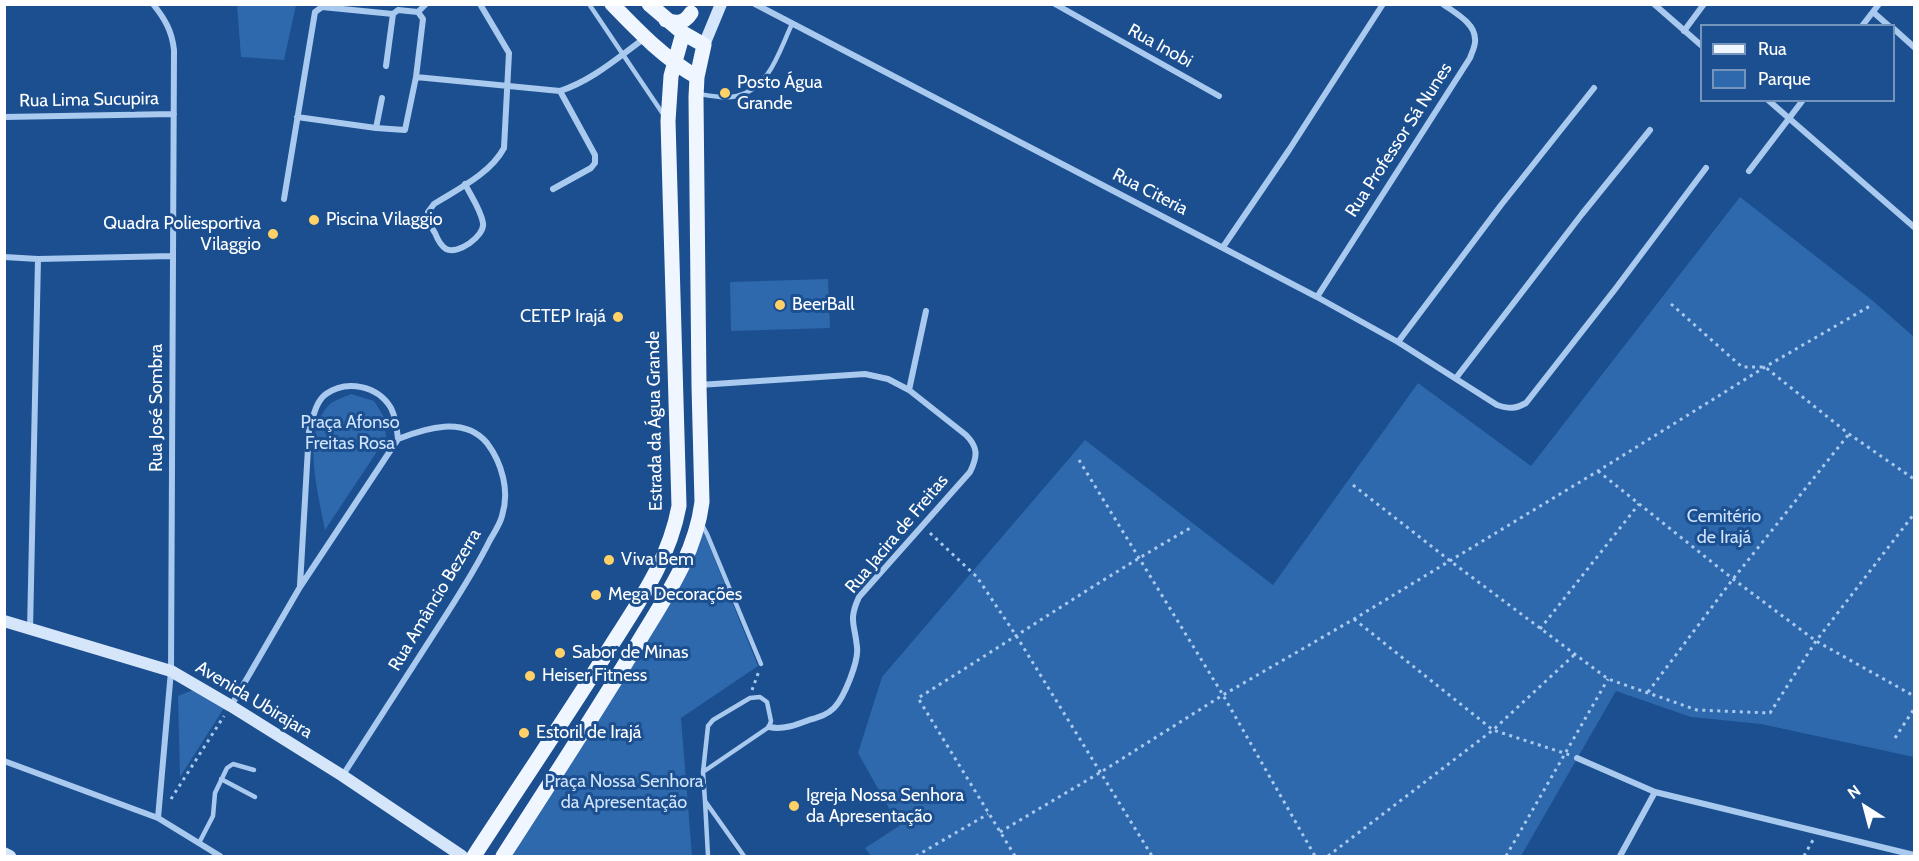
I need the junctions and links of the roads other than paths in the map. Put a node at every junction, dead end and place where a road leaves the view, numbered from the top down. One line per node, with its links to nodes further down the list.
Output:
1 (153, 4): 43 (street, Rua José Sombra)
2 (426, 4): 16 (street)
3 (480, 4): 35 (street)
4 (589, 4): 30 (lane)
5 (612, 4): 26 (main road)
6 (649, 4): 19 (main road)
7 (721, 4): 27 (street)
8 (754, 4): 20 (street, Rua Citeria)
9 (1055, 4): 39 (street, Rua Inobi)
10 (1383, 4): 56 (street)
11 (1443, 4): 60 (street, Rua Professor Sá Nunes)
12 (1654, 4): 23 (street)
13 (1704, 4): 23 (street)
14 (1879, 4): 17 (street)
15 (693, 9): 19 (main road); 25 (street, Estrada da Água Grande)
16 (418, 12): 18 (street); 34 (street)
17 (1873, 12): 21 (street); 22 (street)
18 (393, 14): 32 (street); 45 (street)
19 (666, 20): 25 (main road)
20 (792, 24): 38 (lane); 56 (street, Rua Citeria)
21 (1864, 24)
22 (1887, 24)
23 (1684, 31): 28 (street)
24 (1895, 31): 29 (street)
25 (683, 33): 27 (main road); 31 (main road, Estrada da Água Grande)
26 (645, 38): 30 (street); 31 (main road)
27 (704, 45): 33 (main road)
28 (1700, 45)
29 (1914, 47)
30 (624, 54): 37 (street); 47 (lane)
31 (674, 63): 33 (main road); 47 (main road, Estrada da Água Grande)
32 (386, 66)
33 (697, 77): 38 (main road)
34 (416, 78): 35 (street); 48 (street)
35 (507, 86): 37 (street); 52 (street)
36 (1594, 88): 62 (street)
37 (560, 91): 53 (street)
38 (696, 94): 64 (main road)
39 (1219, 96)
40 (382, 98): 48 (street)
41 (1770, 102): 46 (street)
42 (1801, 102): 46 (street)
43 (174, 114): 44 (street, Rua Lima Sucupira); 58 (street, Rua José Sombra)
44 (4, 117)
45 (297, 117): 48 (street); 54 (street)
46 (1789, 118): 51 (street); 55 (street)
47 (668, 121): 91 (main road, Estrada da Água Grande)
48 (376, 128)
49 (1650, 130): 63 (street)
50 (1706, 168): 63 (street, Rua Citeria)
51 (1749, 171)
52 (465, 184): 52 (street)
53 (553, 189)
54 (284, 199)
55 (1914, 227)
56 (1223, 247): 60 (street, Rua Citeria)
57 (4, 256): 59 (street)
58 (173, 256): 59 (street); 72 (street, Rua José Sombra)
59 (38, 259): 70 (street)
60 (1317, 297): 62 (street, Rua Citeria)
61 (926, 311): 65 (street)
62 (1398, 342): 63 (street, Rua Citeria)
63 (1456, 378)
64 (699, 386): 65 (street); 67 (main road)
65 (909, 390): 74 (street, Rua Jacira de Freitas)
66 (398, 439): 68 (street); 68 (street); 79 (street, Rua Amâncio Bezerra)
67 (700, 521): 71 (lane); 92 (main road)
68 (300, 587): 73 (street)
69 (4, 621): 70 (street, Avenida Ubirajara)
70 (30, 630): 72 (street, Avenida Ubirajara)
71 (761, 664)
72 (171, 670): 73 (street, Avenida Ubirajara); 84 (street, Rua José Sombra)
73 (231, 705): 79 (street, Avenida Ubirajara)
74 (769, 728): 78 (lane); 78 (lane)
75 (1577, 758): 81 (street)
76 (4, 761): 84 (street)
77 (254, 770): 80 (lane)
78 (703, 772): 83 (lane)
79 (343, 776): 90 (street, Avenida Ubirajara)
80 (221, 778): 82 (lane); 85 (lane)
81 (1655, 792): 87 (street); 95 (street)
82 (255, 797)
83 (705, 801): 93 (lane); 94 (lane)
84 (158, 818): 85 (street)
85 (199, 843): 89 (street)
86 (4, 853): 88 (street)
87 (1914, 855)
88 (10, 856)
89 (220, 856)
90 (462, 856)
91 (474, 856)
92 (503, 856)
93 (708, 856)
94 (744, 856)
95 (1620, 856)

